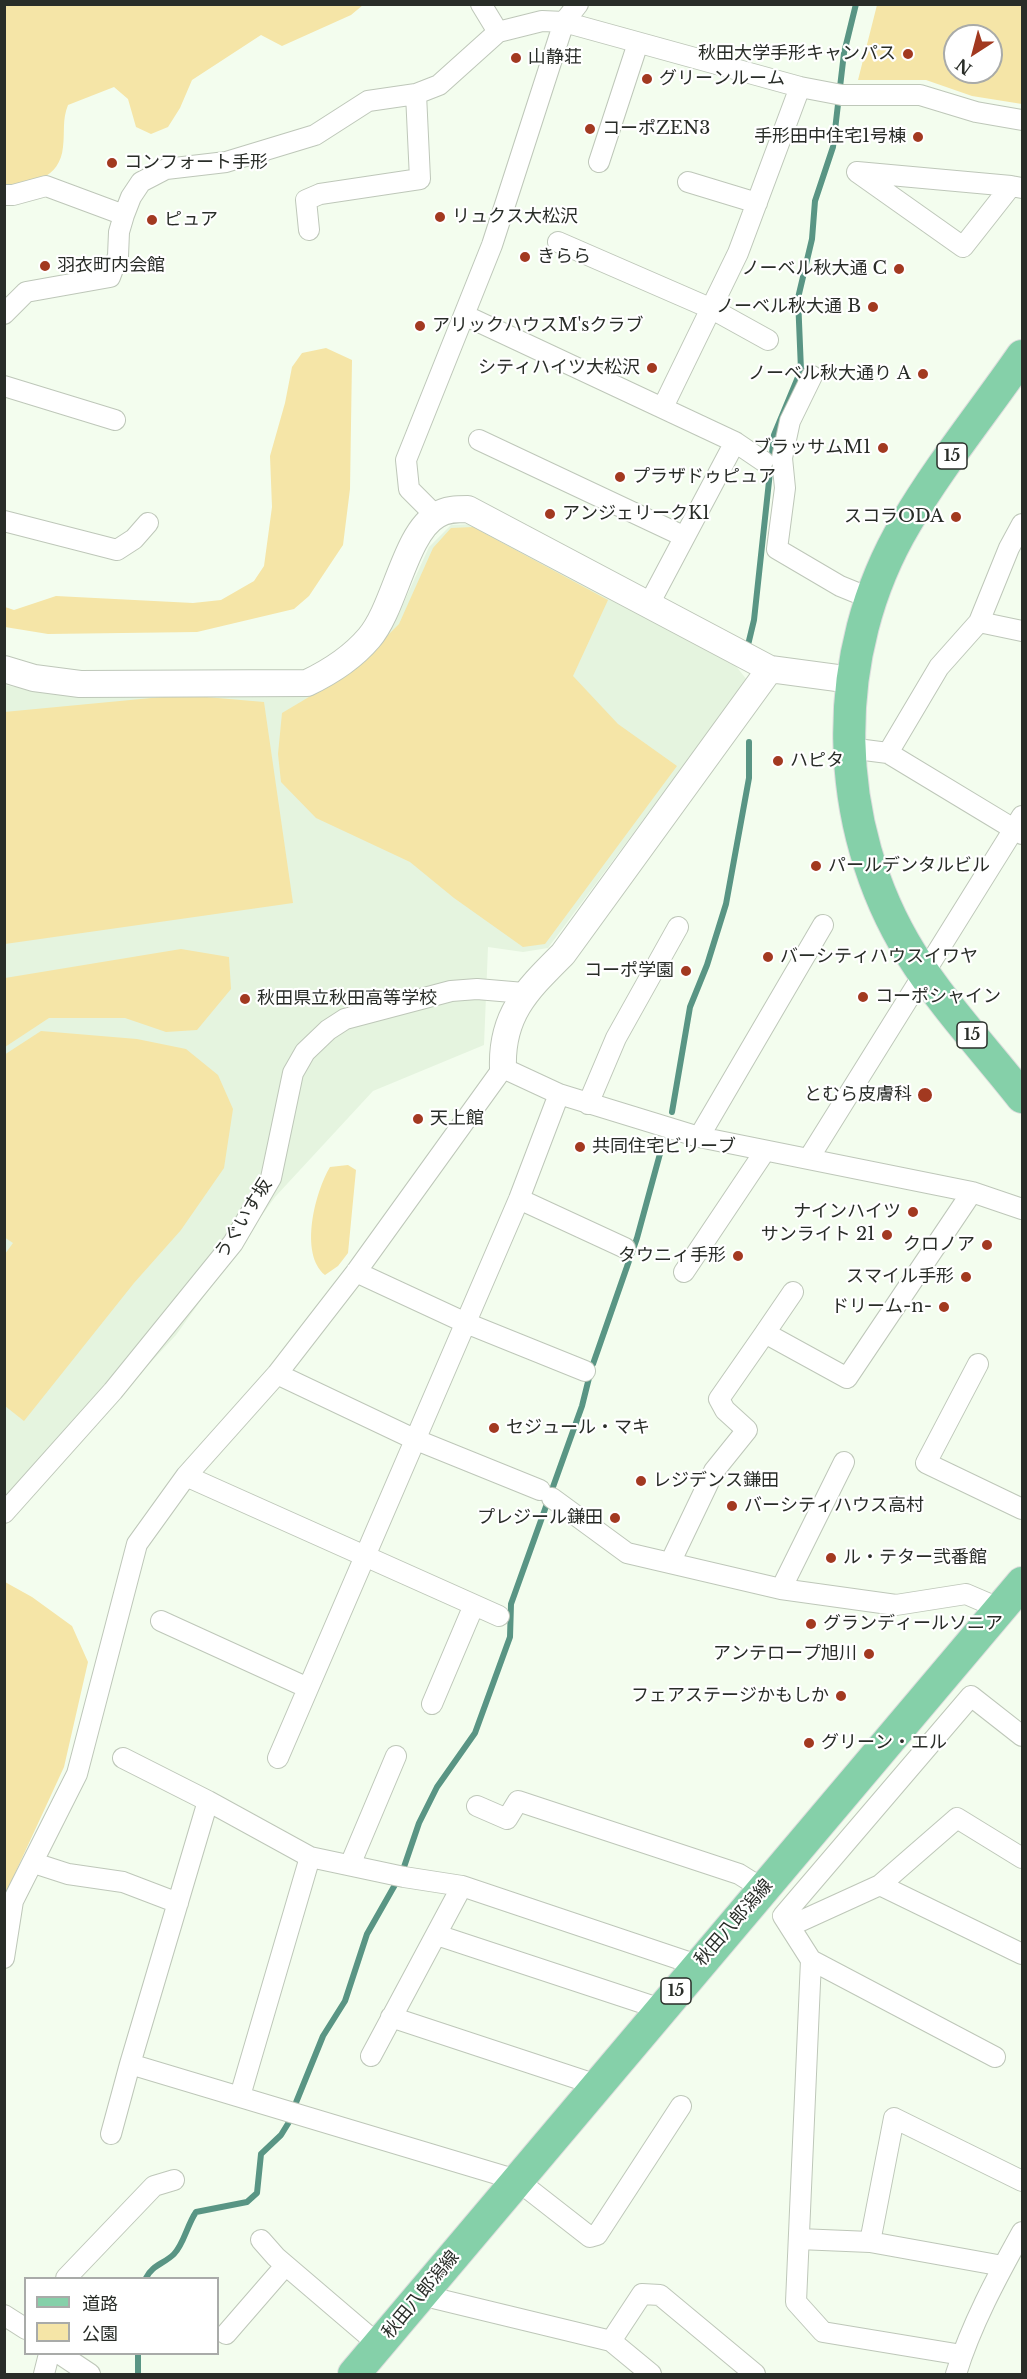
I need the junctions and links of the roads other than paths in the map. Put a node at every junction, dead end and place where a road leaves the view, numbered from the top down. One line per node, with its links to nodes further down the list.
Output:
1 (481, 4): 4 (street)
2 (578, 4): 3 (street)
3 (564, 22): 4 (street); 5 (street); 19 (street)
4 (498, 32): 7 (street)
5 (638, 42): 6 (street); 9 (street)
6 (800, 87): 8 (street); 13 (street)
7 (416, 94): 14 (street); 15 (street)
8 (1023, 120)
9 (599, 162)
10 (688, 182): 13 (street)
11 (1017, 187): 11 (street)
12 (4, 195): 14 (street)
13 (757, 202): 17 (street)
14 (124, 215): 18 (street)
15 (309, 230)
16 (558, 242): 17 (street)
17 (712, 309): 20 (street); 24 (street)
18 (4, 314)
19 (464, 315): 24 (street); 29 (street)
20 (768, 340)
21 (1023, 356): 34 (main road, 15)
22 (812, 376): 34 (street)
23 (4, 386): 25 (street)
24 (663, 407): 27 (street)
25 (115, 420)
26 (479, 440): 33 (street)
27 (735, 442): 28 (street); 33 (street)
28 (763, 462)
29 (435, 515): 35 (street); 38 (street)
30 (4, 521): 31 (street)
31 (148, 523)
32 (1023, 524): 36 (street)
33 (683, 536): 35 (street)
34 (872, 599): 40 (main road, 15)
35 (648, 606): 39 (street)
36 (979, 622): 37 (street); 42 (street)
37 (1023, 630)
38 (4, 669)
39 (770, 669): 40 (street); 47 (street)
40 (852, 680): 41 (main road, 15)
41 (849, 748): 42 (street); 46 (main road, 15)
42 (888, 753): 43 (street)
43 (1020, 826): 46 (street)
44 (824, 925): 52 (street)
45 (678, 927): 51 (street)
46 (923, 972): 50 (main road, 15); 54 (street)
47 (524, 993): 48 (street); 71 (street, うぐいす坂)
48 (503, 1068): 49 (street); 59 (street)
49 (559, 1094): 51 (street); 56 (street)
50 (1023, 1097)
51 (588, 1104): 52 (street)
52 (699, 1137): 53 (street)
53 (765, 1151): 54 (street); 60 (street)
54 (809, 1158): 55 (street)
55 (972, 1192): 57 (street); 63 (street)
56 (519, 1199): 58 (street); 62 (street)
57 (1023, 1209)
58 (626, 1248)
59 (356, 1272): 62 (street); 66 (street)
60 (684, 1272)
61 (793, 1292): 63 (street)
62 (466, 1323): 65 (street); 67 (street)
63 (765, 1333): 73 (street)
64 (978, 1364): 70 (street)
65 (585, 1371)
66 (277, 1374): 67 (street); 69 (street)
67 (414, 1439): 72 (street); 73 (street)
68 (844, 1462): 75 (street)
69 (186, 1476): 72 (street); 92 (street)
70 (1023, 1509)
71 (4, 1513)
72 (363, 1556): 76 (street); 80 (street)
73 (670, 1563): 75 (street)
74 (1023, 1583): 77 (main road, 秋田八郎潟線 / 15)
75 (781, 1589): 77 (street)
76 (474, 1605): 78 (street); 81 (street)
77 (1001, 1609): 88 (main road, 秋田八郎潟線 / 15)
78 (499, 1616)
79 (160, 1621): 80 (street)
80 (308, 1688): 85 (street)
81 (432, 1704)
82 (1023, 1736): 89 (street)
83 (396, 1756): 93 (street)
84 (123, 1758): 86 (street)
85 (278, 1758)
86 (208, 1801): 90 (street); 97 (street)
87 (477, 1806): 96 (street)
88 (821, 1822): 89 (street); 96 (main road, 秋田八郎潟線 / 15)
89 (845, 1843): 98 (street)
90 (310, 1857): 93 (street); 110 (street)
91 (1023, 1858): 94 (street)
92 (34, 1863): 97 (street); 101 (street)
93 (350, 1866): 95 (street)
94 (880, 1885): 98 (street); 100 (street)
95 (462, 1886): 99 (street); 103 (street)
96 (763, 1890): 103 (main road, 秋田八郎潟線 / 15)
97 (178, 1903): 108 (street)
98 (790, 1926): 102 (street)
99 (437, 1935): 104 (street); 105 (street)
100 (1023, 1954)
101 (4, 1958)
102 (811, 1960): 107 (street); 117 (street)
103 (698, 1965): 104 (main road, 秋田八郎潟線 / 15)
104 (661, 2009): 109 (main road, 秋田八郎潟線 / 15)
105 (391, 2017): 106 (street); 109 (street)
106 (371, 2056)
107 (995, 2057)
108 (130, 2064): 110 (street); 112 (street)
109 (597, 2085): 114 (main road, 秋田八郎潟線 / 15)
110 (240, 2096): 114 (street)
111 (681, 2106): 114 (street)
112 (111, 2134)
113 (174, 2180): 122 (street)
114 (517, 2181): 123 (main road, 秋田八郎潟線 / 15)
115 (1023, 2181): 119 (street)
116 (1023, 2232): 121 (street)
117 (799, 2239): 119 (street); 131 (street)
118 (261, 2240): 120 (street)
119 (870, 2242): 121 (street)
120 (285, 2266): 126 (street); 128 (street)
121 (1003, 2266): 131 (street)
122 (67, 2277)
123 (421, 2295): 127 (street); 128 (main road, 秋田八郎潟線 / 15)
124 (4, 2315): 125 (street)
125 (24, 2326)
126 (226, 2334)
127 (611, 2341): 135 (street); 136 (street)
128 (379, 2346): 134 (main road, 秋田八郎潟線 / 15)
129 (49, 2355): 132 (street)
130 (62, 2355): 133 (street)
131 (962, 2355): 137 (street)
132 (44, 2374)
133 (90, 2374)
134 (356, 2374)
135 (651, 2374)
136 (754, 2374)
137 (956, 2374)

